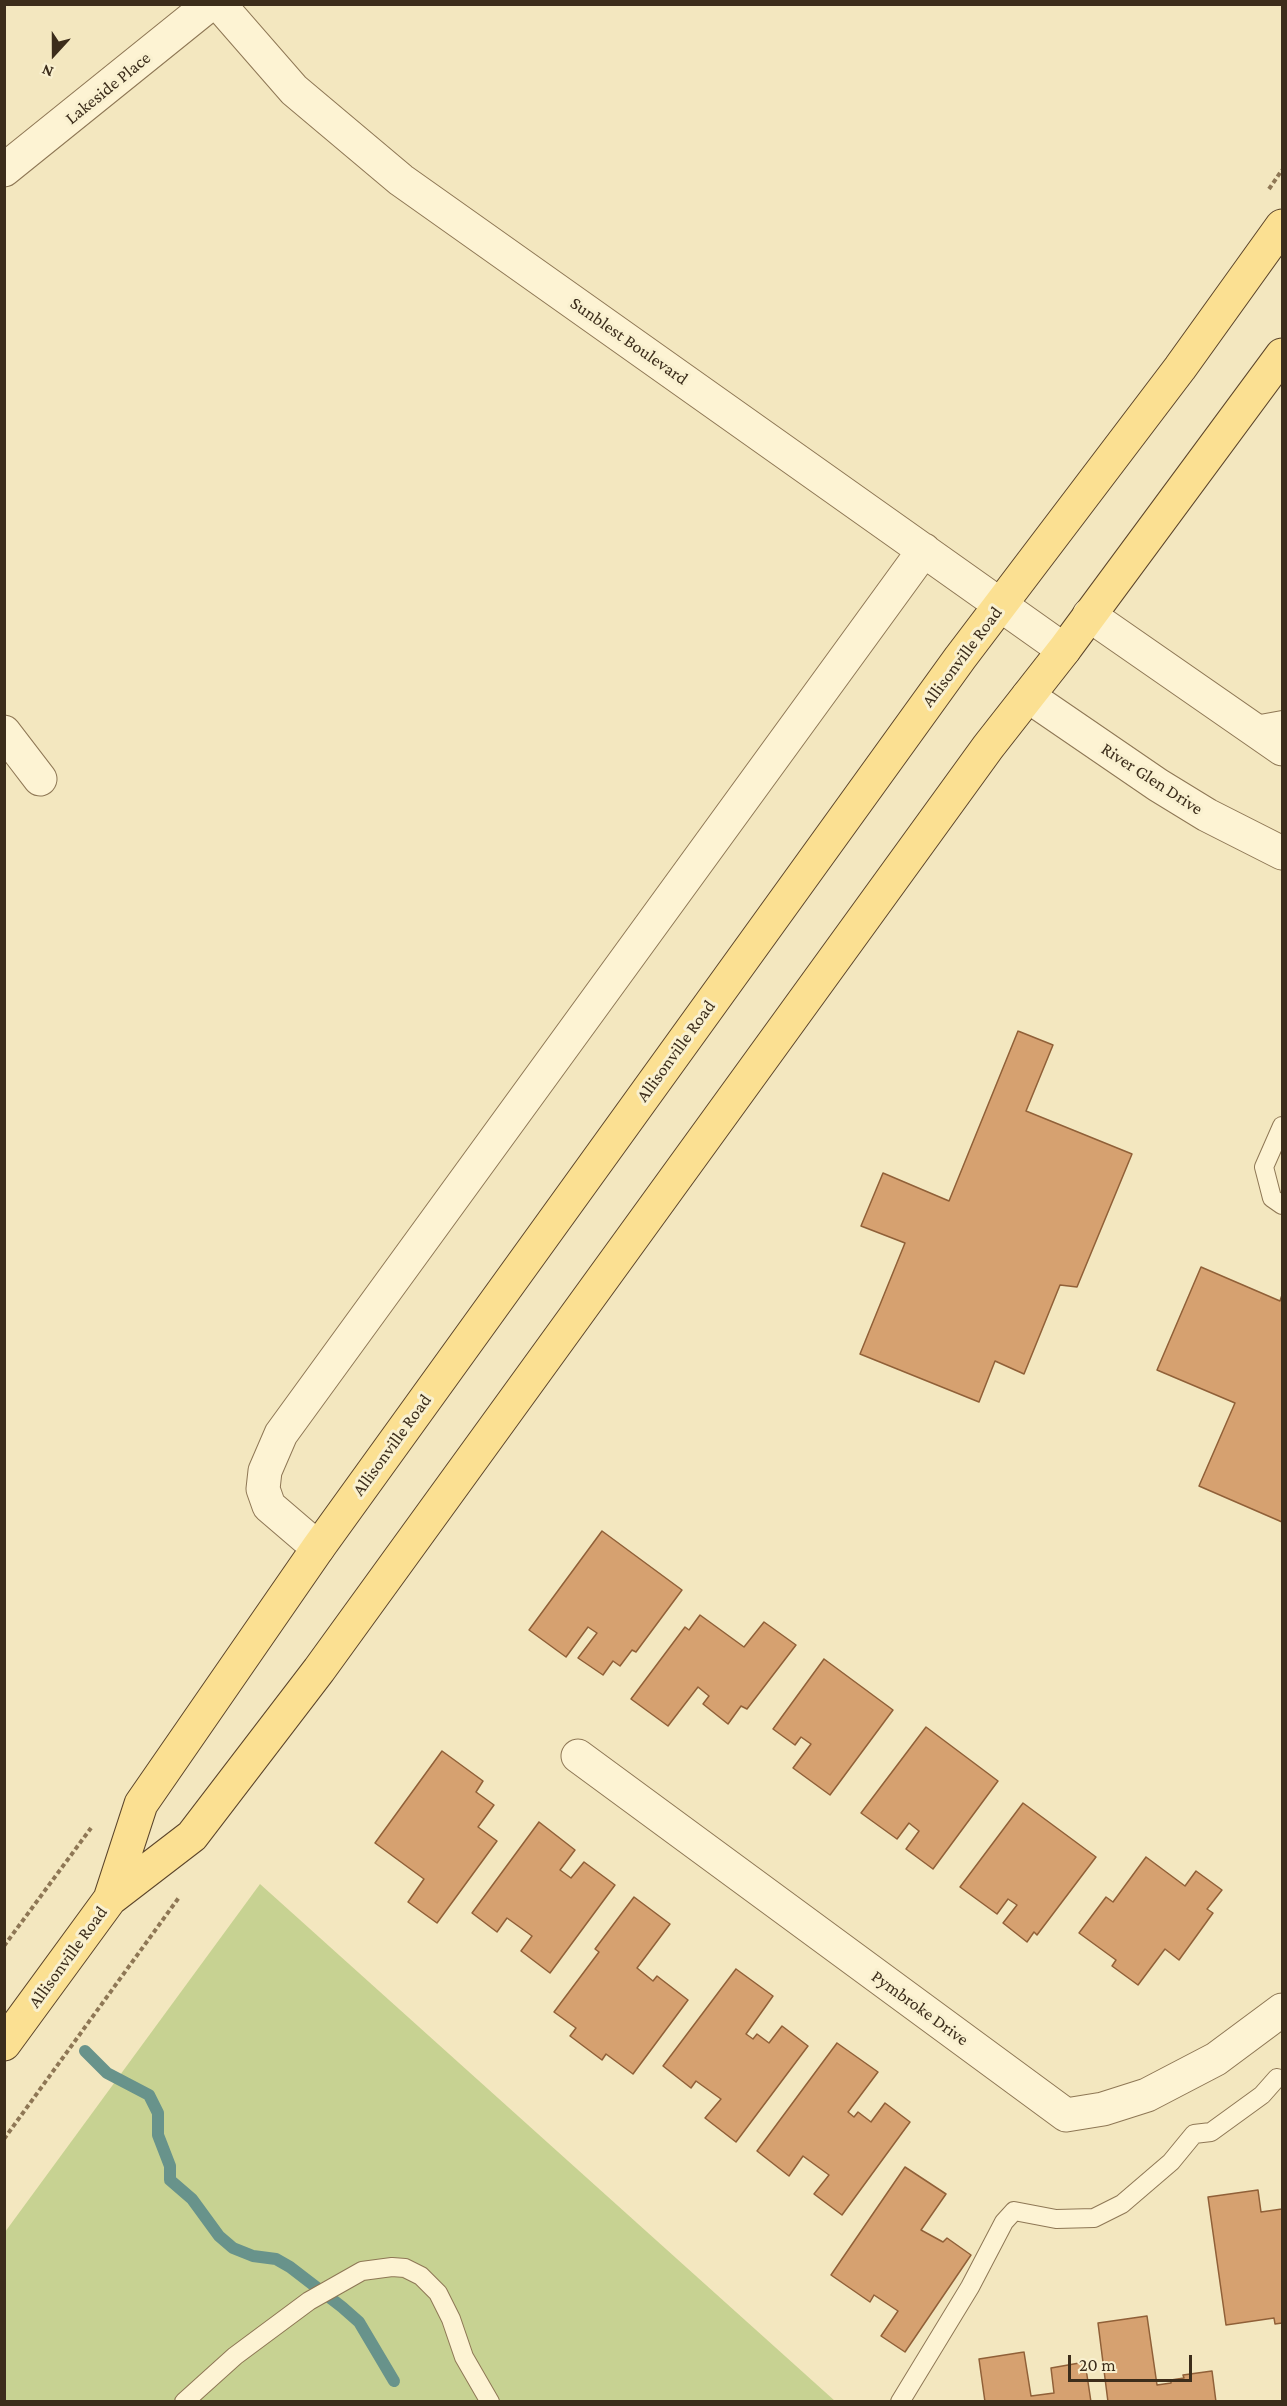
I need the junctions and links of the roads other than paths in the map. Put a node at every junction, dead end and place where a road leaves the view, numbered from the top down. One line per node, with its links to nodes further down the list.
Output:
1 (210, 4): 3 (street, Lakeside Place)
2 (219, 4): 6 (street, Sunblest Boulevard)
3 (4, 170)
4 (1282, 226): 7 (main road, Allisonville Road)
5 (1282, 355): 8 (main road, Allisonville Road)
6 (924, 550): 7 (street, Sunblest Boulevard); 19 (street)
7 (1002, 604): 9 (street, Sunblest Boulevard); 19 (main road, Allisonville Road)
8 (1089, 615): 9 (main road, Allisonville Road); 12 (street)
9 (1064, 650): 10 (main road, Allisonville Road)
10 (1028, 696): 16 (street, River Glen Drive); 21 (main road, Allisonville Road)
11 (1282, 720): 12 (lane)
12 (1249, 726): 14 (street)
13 (4, 732): 15 (street)
14 (1282, 749)
15 (39, 779)
16 (1282, 853)
17 (1282, 1126): 18 (lane)
18 (1282, 1205)
19 (318, 1548): 21 (main road, Allisonville Road)
20 (578, 1756): 22 (street, Pymbroke Drive)
21 (110, 1899): 23 (main road, Allisonville Road)
22 (1282, 2010)
23 (4, 2044)
24 (1277, 2078): 27 (lane)
25 (184, 2402): 26 (lane)
26 (490, 2402)
27 (900, 2402)

